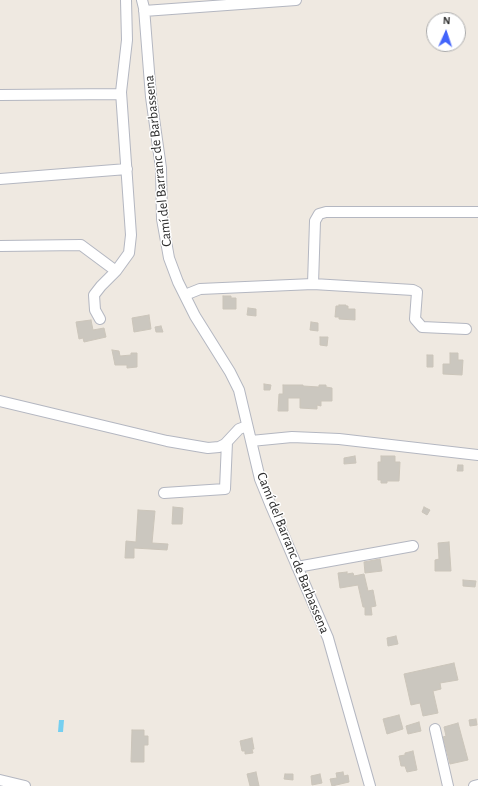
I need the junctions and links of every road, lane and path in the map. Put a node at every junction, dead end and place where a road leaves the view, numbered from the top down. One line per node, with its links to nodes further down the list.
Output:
1 (126, 0): 5 (street)
2 (142, 0): 4 (street, Camí del Barranc de Barbassena)
3 (296, 0): 4 (street)
4 (144, 11): 13 (street, Camí del Barranc de Barbassena)
5 (121, 94): 6 (street); 7 (street)
6 (0, 95)
7 (127, 169): 8 (street); 11 (street)
8 (0, 179)
9 (478, 212): 12 (street)
10 (0, 246): 11 (street)
11 (116, 271): 14 (street)
12 (313, 284): 13 (street); 15 (street)
13 (185, 295): 17 (street, Camí del Barranc de Barbassena)
14 (100, 319)
15 (466, 329)
16 (0, 401): 19 (street)
17 (247, 426): 18 (street, Camí del Barranc de Barbassena); 19 (street)
18 (251, 441): 20 (street); 23 (street, Camí del Barranc de Barbassena)
19 (227, 442): 21 (street)
20 (478, 455)
21 (164, 493)
22 (412, 546): 23 (street)
23 (297, 567): 28 (street, Camí del Barranc de Barbassena)
24 (435, 729): 29 (street)
25 (0, 780): 27 (street)
26 (478, 785): 30 (street)
27 (25, 786)
28 (370, 786)
29 (448, 786)
30 (474, 786)

